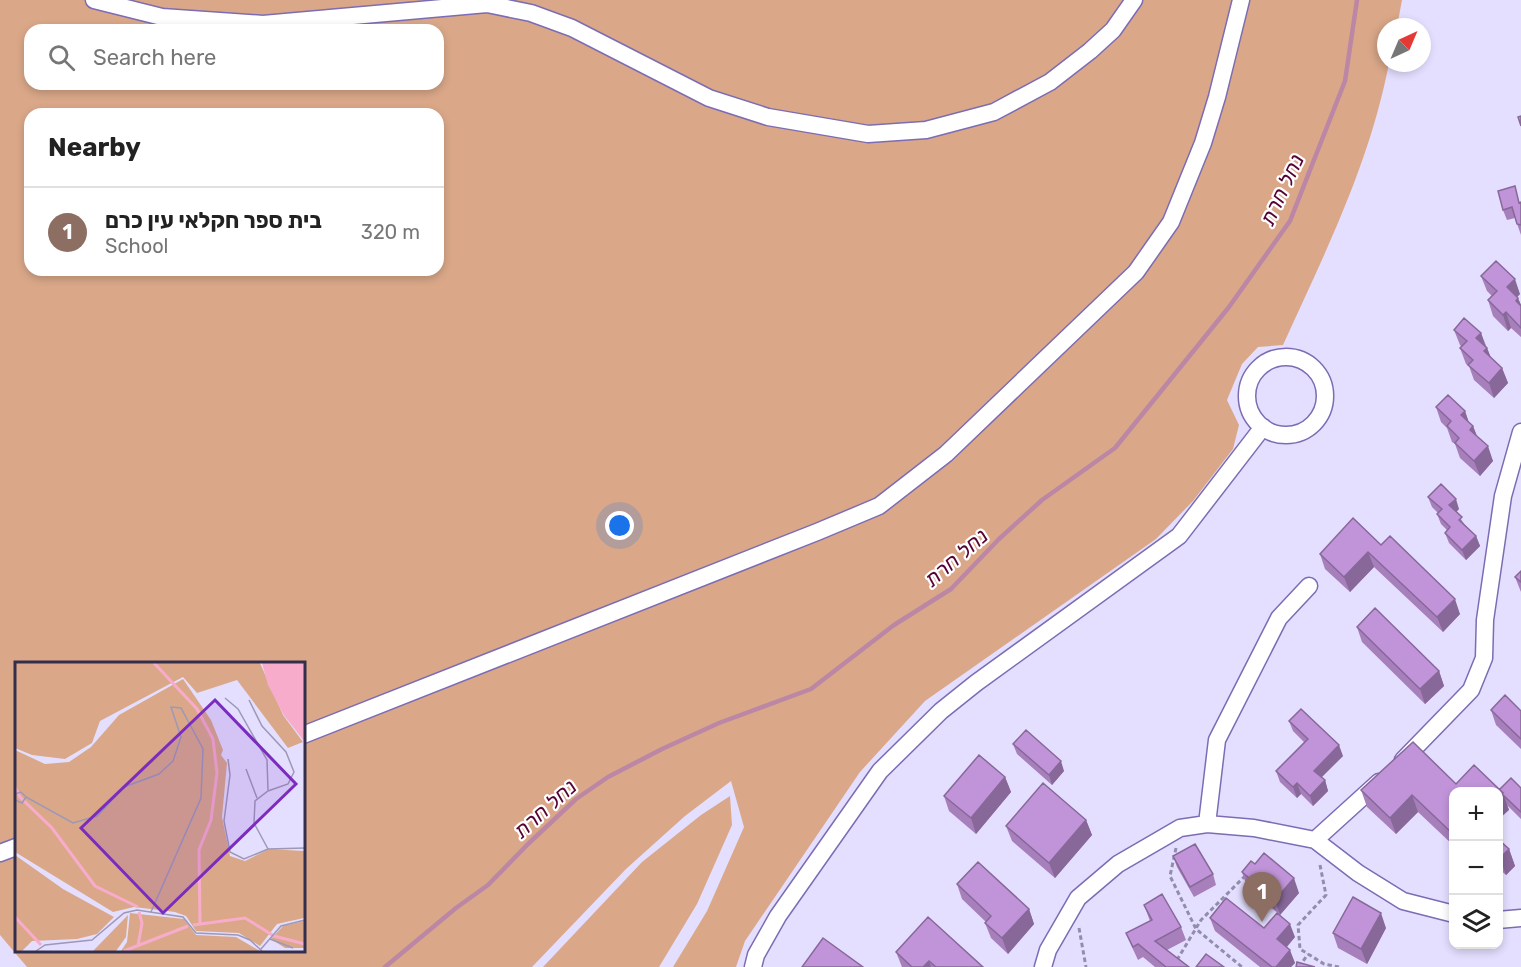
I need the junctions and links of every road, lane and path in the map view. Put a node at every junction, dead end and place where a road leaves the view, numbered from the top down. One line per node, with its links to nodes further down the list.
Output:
1 (94, 0): 2 (street)
2 (1134, 0)
3 (1241, 0): 7 (street)
4 (1263, 428): 4 (street); 20 (street)
5 (1521, 432): 10 (street)
6 (1310, 586): 8 (street)
7 (304, 735)
8 (1207, 824): 9 (street); 10 (street)
9 (1180, 828): 17 (path); 21 (street)
10 (1315, 840): 14 (street); 19 (path)
11 (15, 847): 12 (street)
12 (0, 853)
13 (1249, 871): 17 (path)
14 (1449, 913)
15 (1521, 918): 16 (street)
16 (1503, 920)
17 (1196, 929): 23 (path); 24 (path)
18 (1084, 947): 22 (path)
19 (1308, 954): 25 (path); 26 (path)
20 (753, 967)
21 (1043, 967)
22 (1086, 967)
23 (1172, 967)
24 (1242, 967)
25 (1299, 967)
26 (1339, 967)

